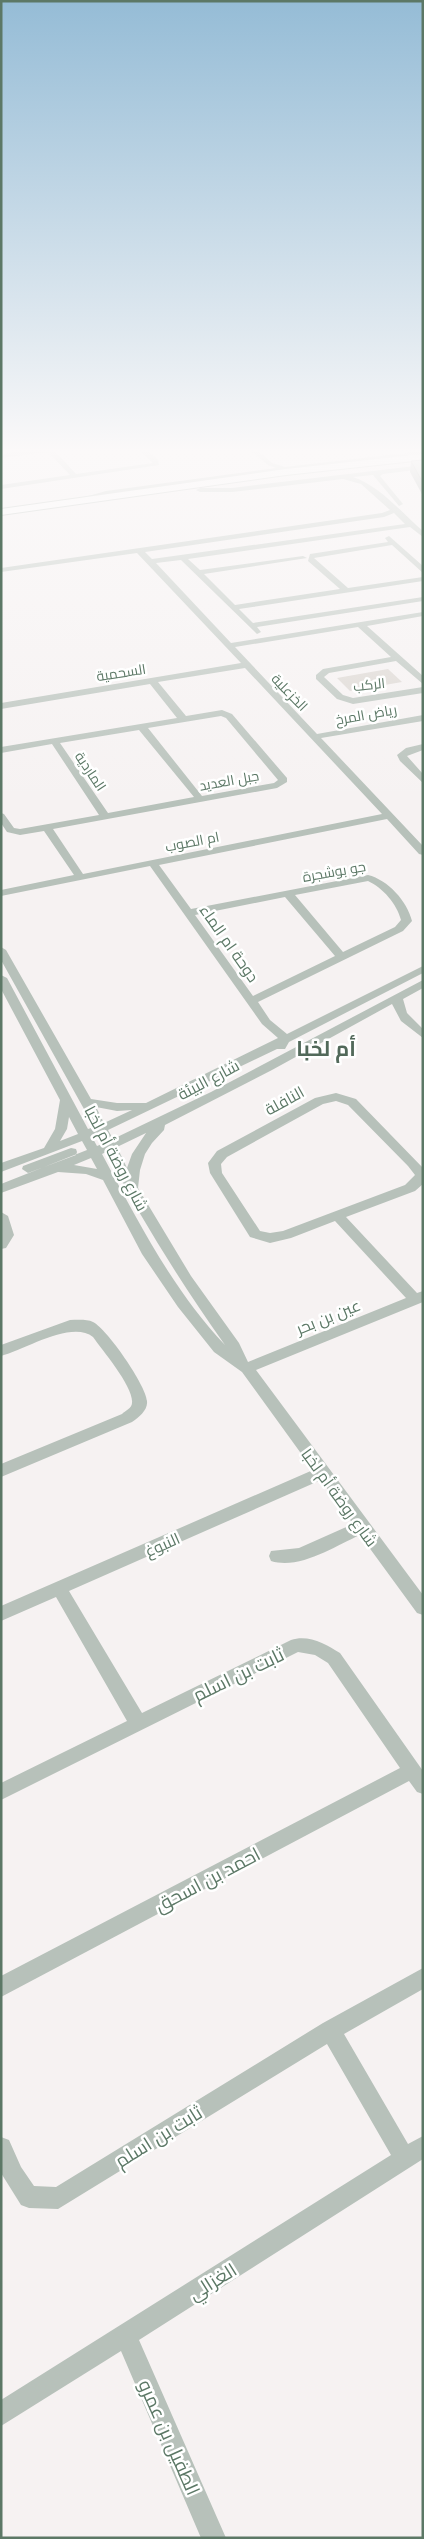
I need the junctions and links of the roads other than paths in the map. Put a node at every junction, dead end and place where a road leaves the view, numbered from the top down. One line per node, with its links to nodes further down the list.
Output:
1 (18, 567): 6 (street)
2 (155, 567): 17 (street, الخزعلية)
3 (192, 567): 7 (street)
4 (236, 567): 7 (street)
5 (320, 567): 9 (street)
6 (1, 570)
7 (198, 573): 12 (street)
8 (423, 579): 9 (street)
9 (346, 591): 11 (street)
10 (423, 599): 11 (street)
11 (336, 602): 12 (street); 15 (street)
12 (233, 608): 15 (street)
13 (423, 614): 14 (street)
14 (361, 625): 16 (street); 18 (street)
15 (251, 626): 16 (street)
16 (265, 640): 17 (street)
17 (227, 646): 19 (street, الخزعلية)
18 (397, 658): 20 (street); 22 (street, الركب)
19 (246, 665): 21 (street, السحمية); 27 (street, الخزعلية)
20 (421, 677)
21 (152, 681): 23 (street, السحمية); 25 (street)
22 (423, 690)
23 (1, 706)
24 (423, 718): 27 (street, رياض المرخ)
25 (183, 719): 26 (street, جبل العديد); 32 (street, جبل العديد)
26 (141, 726): 28 (street, جبل العديد); 32 (street)
27 (314, 737): 35 (street, الخزعلية)
28 (54, 741): 30 (street, جبل العديد); 34 (street, الماردية)
29 (423, 747): 31 (street)
30 (1, 750)
31 (423, 780)
32 (200, 799): 34 (street, جبل العديد)
33 (1, 816): 36 (street, جبل العديد)
34 (105, 816): 36 (street, جبل العديد)
35 (389, 816): 38 (street, الخزعلية); 40 (street, ام الصوب)
36 (47, 827): 41 (street)
37 (423, 834): 38 (street)
38 (409, 837): 39 (street, الخزعلية)
39 (423, 852)
40 (153, 863): 41 (street, ام الصوب); 44 (street, دوحة ام الماء)
41 (80, 877): 42 (street, ام الصوب)
42 (1, 893)
43 (288, 894): 44 (street, جو بوشجرة); 46 (street, جو بوشجرة); 46 (street, جو بوشجرة)
44 (189, 913): 51 (street, دوحة ام الماء)
45 (1, 950): 57 (street, شارع روضة أم لخبا)
46 (342, 957): 51 (street, جو بوشجرة)
47 (423, 969): 55 (street, شارع البيئة)
48 (1, 978): 56 (street, شارع روضة أم لخبا)
49 (423, 983): 50 (street, شارع البيئة)
50 (397, 997): 52 (street, شارع البيئة); 53 (street)
51 (251, 1001): 55 (street, دوحة ام الماء)
52 (370, 1010): 53 (street); 59 (street, شارع البيئة)
53 (403, 1018): 54 (street)
54 (423, 1035)
55 (285, 1038): 58 (street, شارع البيئة); 60 (street)
56 (65, 1101): 61 (street, شارع روضة أم لخبا); 62 (street)
57 (87, 1102): 58 (street); 60 (street, شارع روضة أم لخبا)
58 (155, 1104): 60 (street, شارع البيئة)
59 (173, 1118): 60 (street, شارع البيئة); 67 (street)
60 (105, 1137): 61 (street, شارع البيئة); 61 (street); 67 (street, شارع روضة أم لخبا)
61 (89, 1144): 62 (street, شارع البيئة); 64 (street, شارع البيئة); 65 (street, شارع روضة أم لخبا); 66 (street)
62 (48, 1151): 63 (street, شارع البيئة)
63 (1, 1168)
64 (52, 1170): 65 (street); 66 (street, شارع البيئة)
65 (106, 1177): 74 (street, شارع روضة أم لخبا)
66 (5, 1184): 68 (street)
67 (132, 1189): 74 (street, شارع روضة أم لخبا)
68 (1, 1199)
69 (1, 1216): 71 (street)
70 (337, 1216): 70 (street, النافلة); 72 (street)
71 (1, 1245)
72 (419, 1298): 74 (street, عين بن بحر)
73 (1, 1351): 75 (street)
74 (244, 1365): 76 (street, شارع روضة أم لخبا)
75 (1, 1471)
76 (322, 1473): 77 (street, شارع روضة أم لخبا); 79 (street, النبوغ)
77 (362, 1527): 78 (street); 80 (street, شارع روضة أم لخبا)
78 (277, 1556)
79 (60, 1590): 81 (street, النبوغ); 82 (street)
80 (423, 1608)
81 (1, 1614)
82 (138, 1723): 83 (street, ثابت بن اسلم); 84 (street, ثابت بن اسلم)
83 (417, 1778): 86 (street, احمد بن اسحق)
84 (1, 1792)
85 (423, 1978): 87 (street, ثابت بن اسلم)
86 (1, 1987)
87 (330, 2030): 88 (street, ثابت بن اسلم); 89 (street)
88 (1, 2148)
89 (414, 2153): 90 (street, الغزالي)
90 (126, 2336): 91 (street, الغزالي); 92 (street, الطفيل بن عمرو)
91 (1, 2414)
92 (214, 2538)

